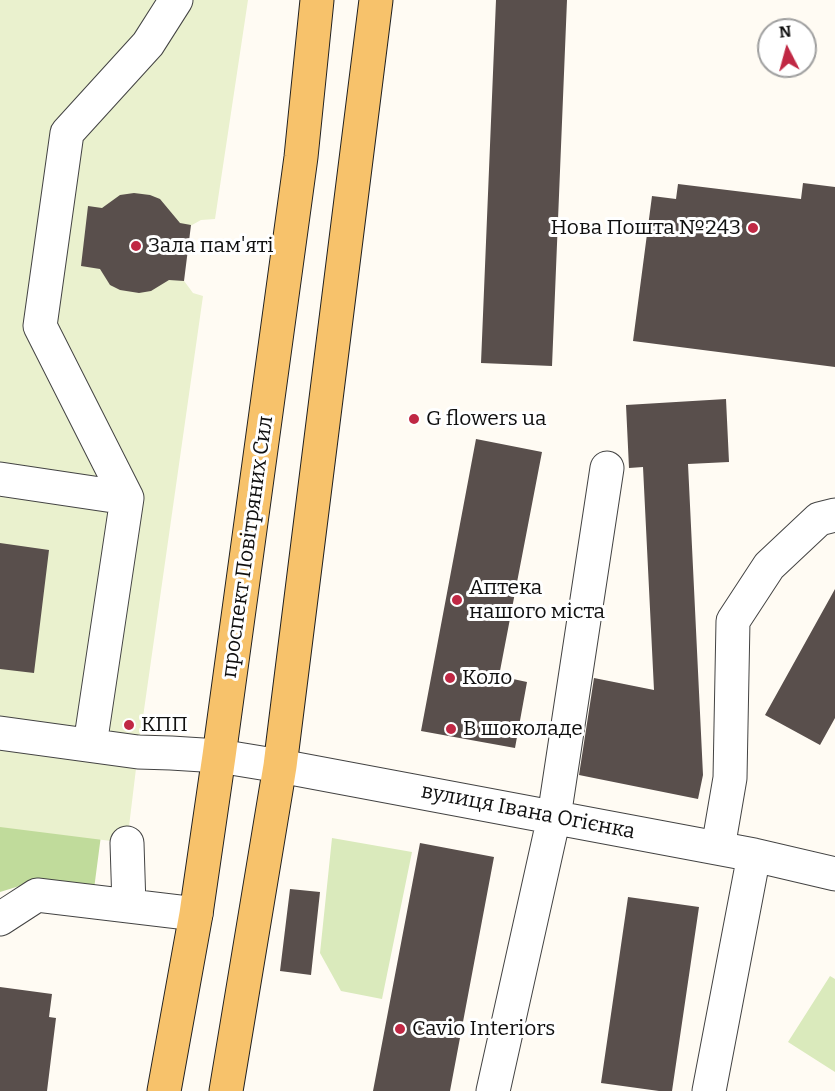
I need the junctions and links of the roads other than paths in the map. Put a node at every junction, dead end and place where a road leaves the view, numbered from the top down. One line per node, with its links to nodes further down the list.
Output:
1 (176, 0): 6 (street)
2 (317, 0): 10 (main road, проспект Повітряних Сил)
3 (376, 0): 11 (main road)
4 (607, 468): 12 (street)
5 (0, 479): 6 (street)
6 (127, 498): 9 (street)
7 (835, 515): 14 (street)
8 (0, 733): 9 (street, вулиця Івана Огієнка)
9 (90, 745): 10 (street, вулиця Івана Огієнка)
10 (219, 756): 11 (street, вулиця Івана Огієнка); 18 (main road, проспект Повітряних Сил)
11 (280, 766): 12 (street, вулиця Івана Огієнка); 21 (main road)
12 (554, 817): 14 (street, вулиця Івана Огієнка); 22 (street)
13 (127, 843): 17 (street)
14 (718, 848): 15 (street, вулиця Івана Огієнка)
15 (754, 855): 16 (street, вулиця Івана Огієнка); 23 (street)
16 (835, 874)
17 (129, 906): 18 (street); 19 (street)
18 (196, 914): 20 (main road, проспект Повітряних Сил)
19 (0, 919)
20 (164, 1091)
21 (226, 1091)
22 (493, 1091)
23 (709, 1091)

